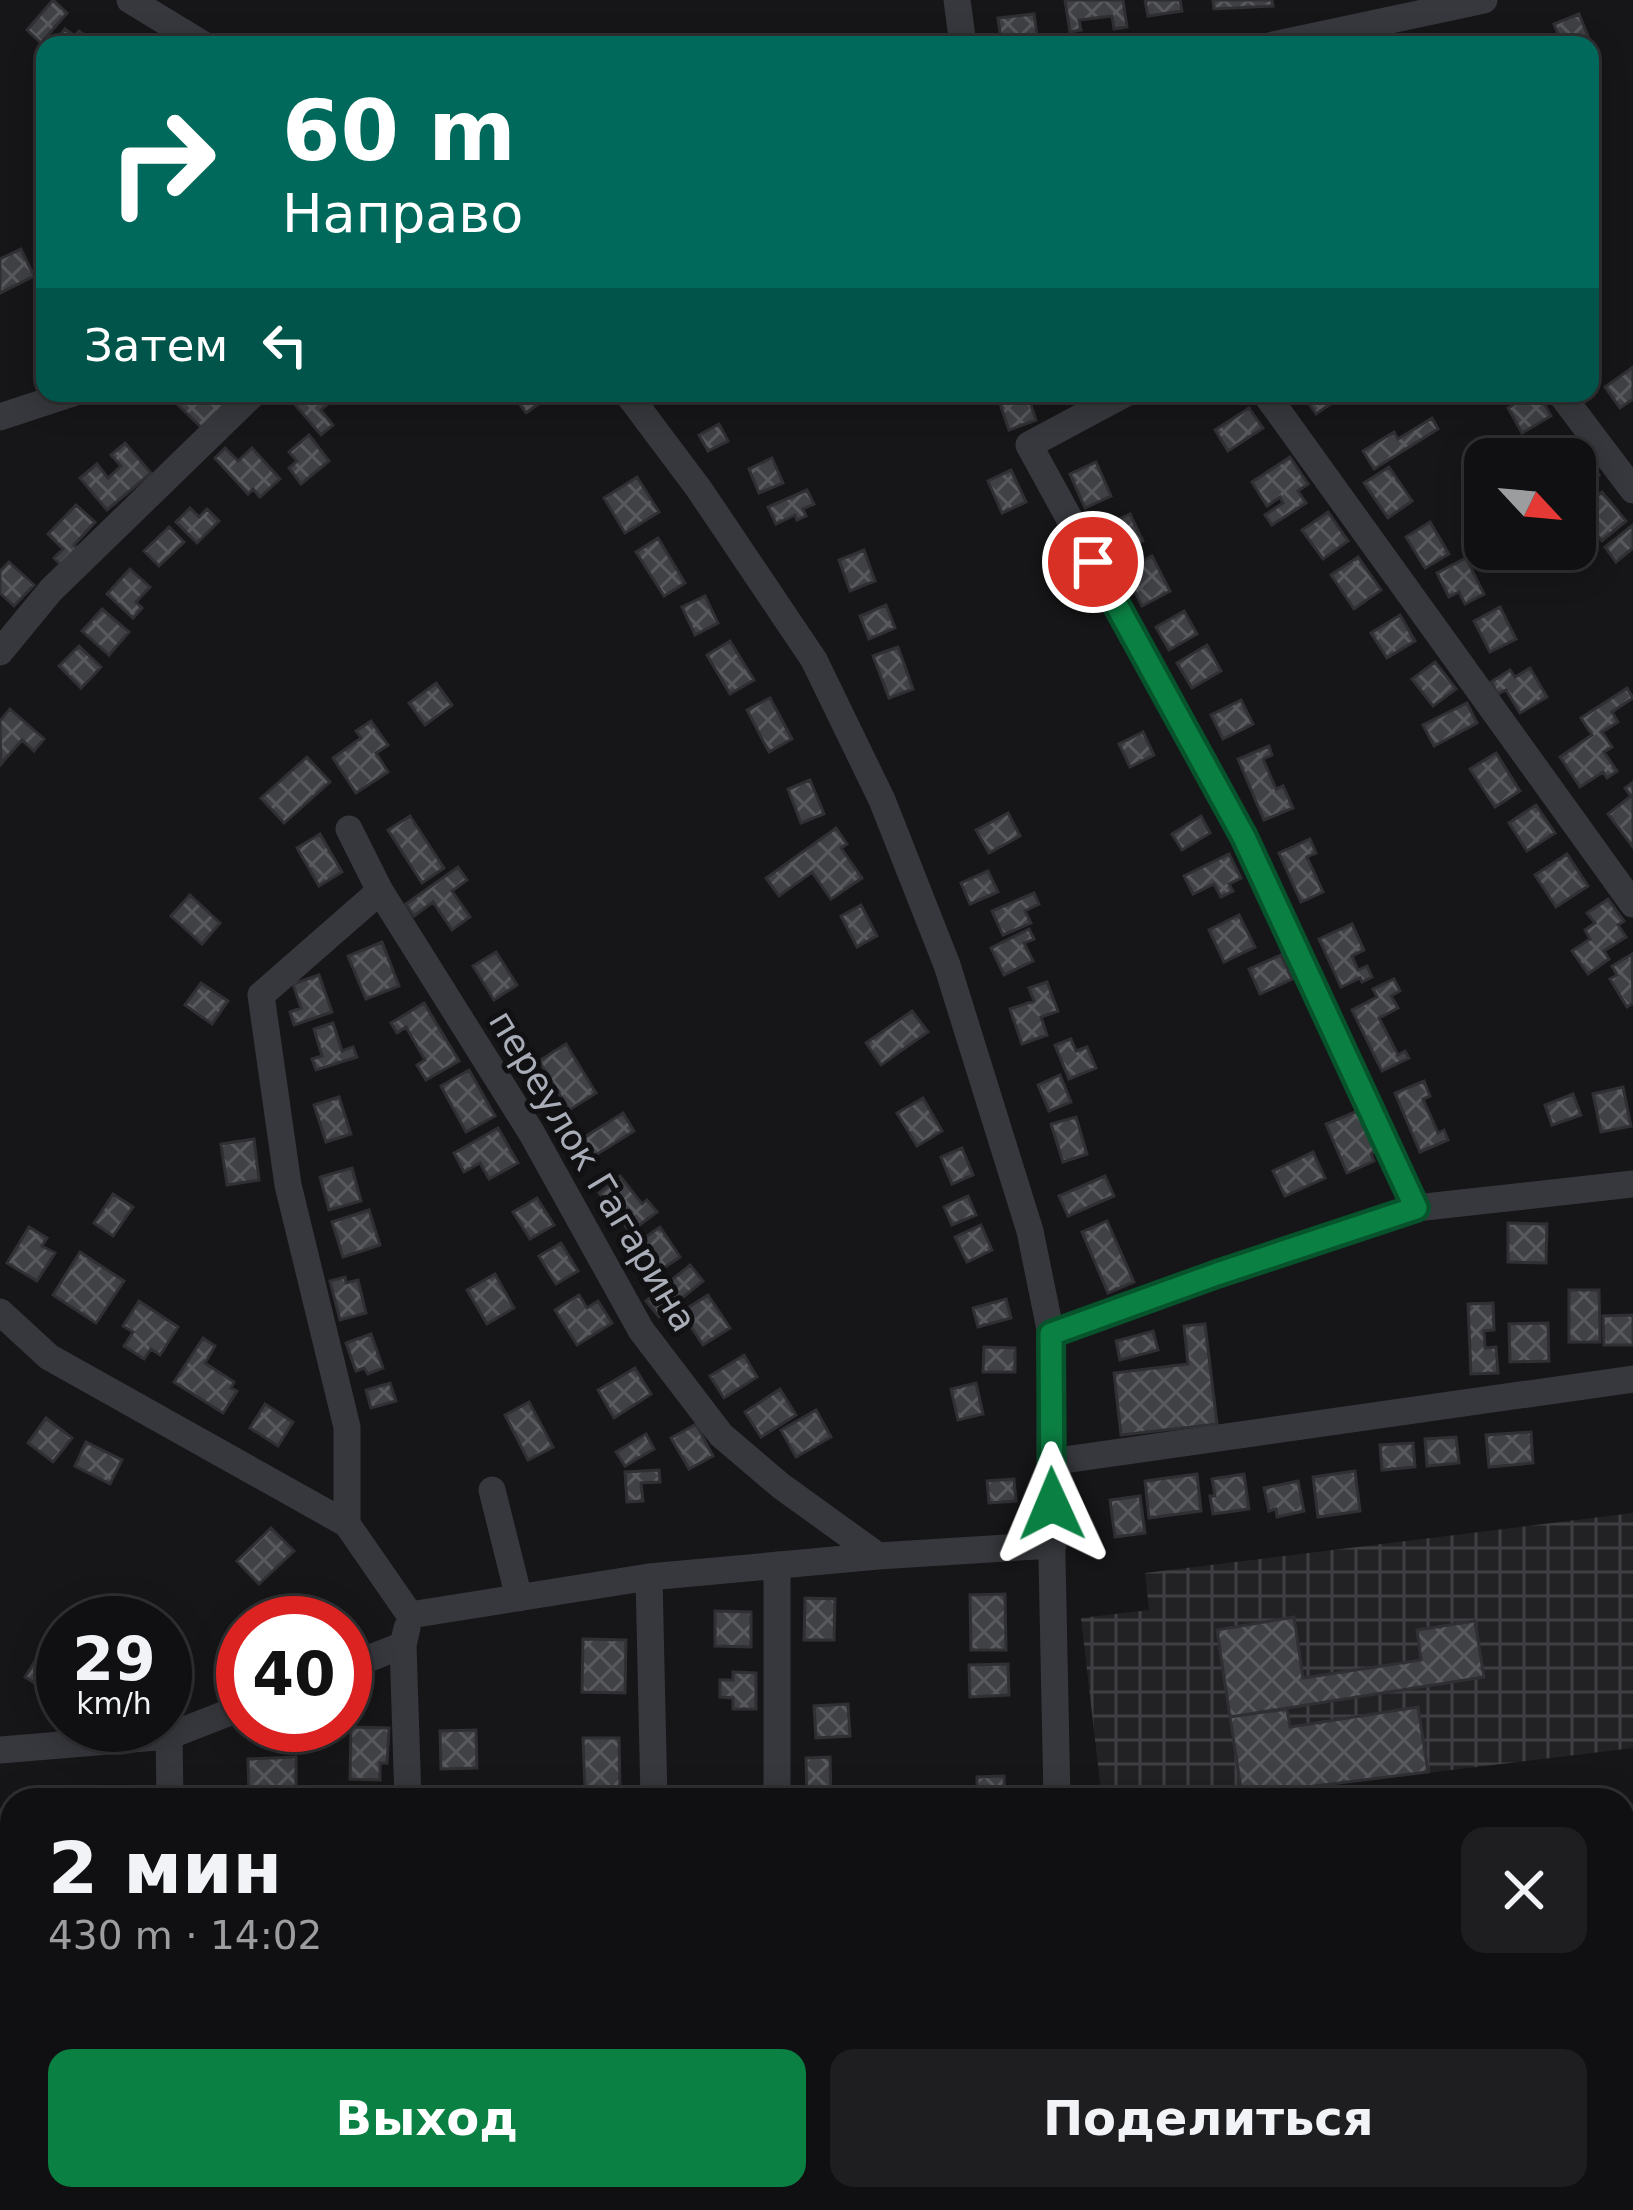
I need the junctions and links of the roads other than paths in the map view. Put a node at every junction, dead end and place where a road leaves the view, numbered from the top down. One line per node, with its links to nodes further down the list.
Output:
1 (130, 0): 4 (street)
2 (957, 0): 5 (street)
3 (1484, 0): 6 (street)
4 (189, 36)
5 (962, 36)
6 (1315, 36)
7 (46, 402): 13 (street)
8 (245, 402): 15 (street)
9 (634, 402): 22 (street)
10 (1109, 402): 20 (street)
11 (1271, 402): 18 (street)
12 (1567, 402): 14 (street)
13 (0, 417)
14 (1633, 490)
15 (0, 652)
16 (349, 830): 17 (street, переулок Гагарина)
17 (380, 891): 26 (street); 28 (street, переулок Гагарина)
18 (1633, 904)
19 (1633, 1184): 20 (street)
20 (1416, 1208): 22 (street)
21 (0, 1312): 26 (street)
22 (1051, 1334): 24 (street)
23 (1633, 1379): 24 (street)
24 (1050, 1462): 27 (street)
25 (492, 1490): 31 (street)
26 (347, 1524): 32 (street)
27 (1053, 1545): 28 (street); 42 (street)
28 (878, 1556): 29 (street)
29 (778, 1565): 30 (street); 41 (street)
30 (649, 1577): 31 (street); 40 (street)
31 (519, 1598): 32 (street)
32 (410, 1615): 33 (street)
33 (404, 1645): 34 (street); 39 (street)
34 (372, 1657)
35 (36, 1747): 36 (street)
36 (0, 1750)
37 (169, 1752): 38 (street)
38 (170, 1788)
39 (408, 1788)
40 (654, 1788)
41 (777, 1788)
42 (1057, 1788)

